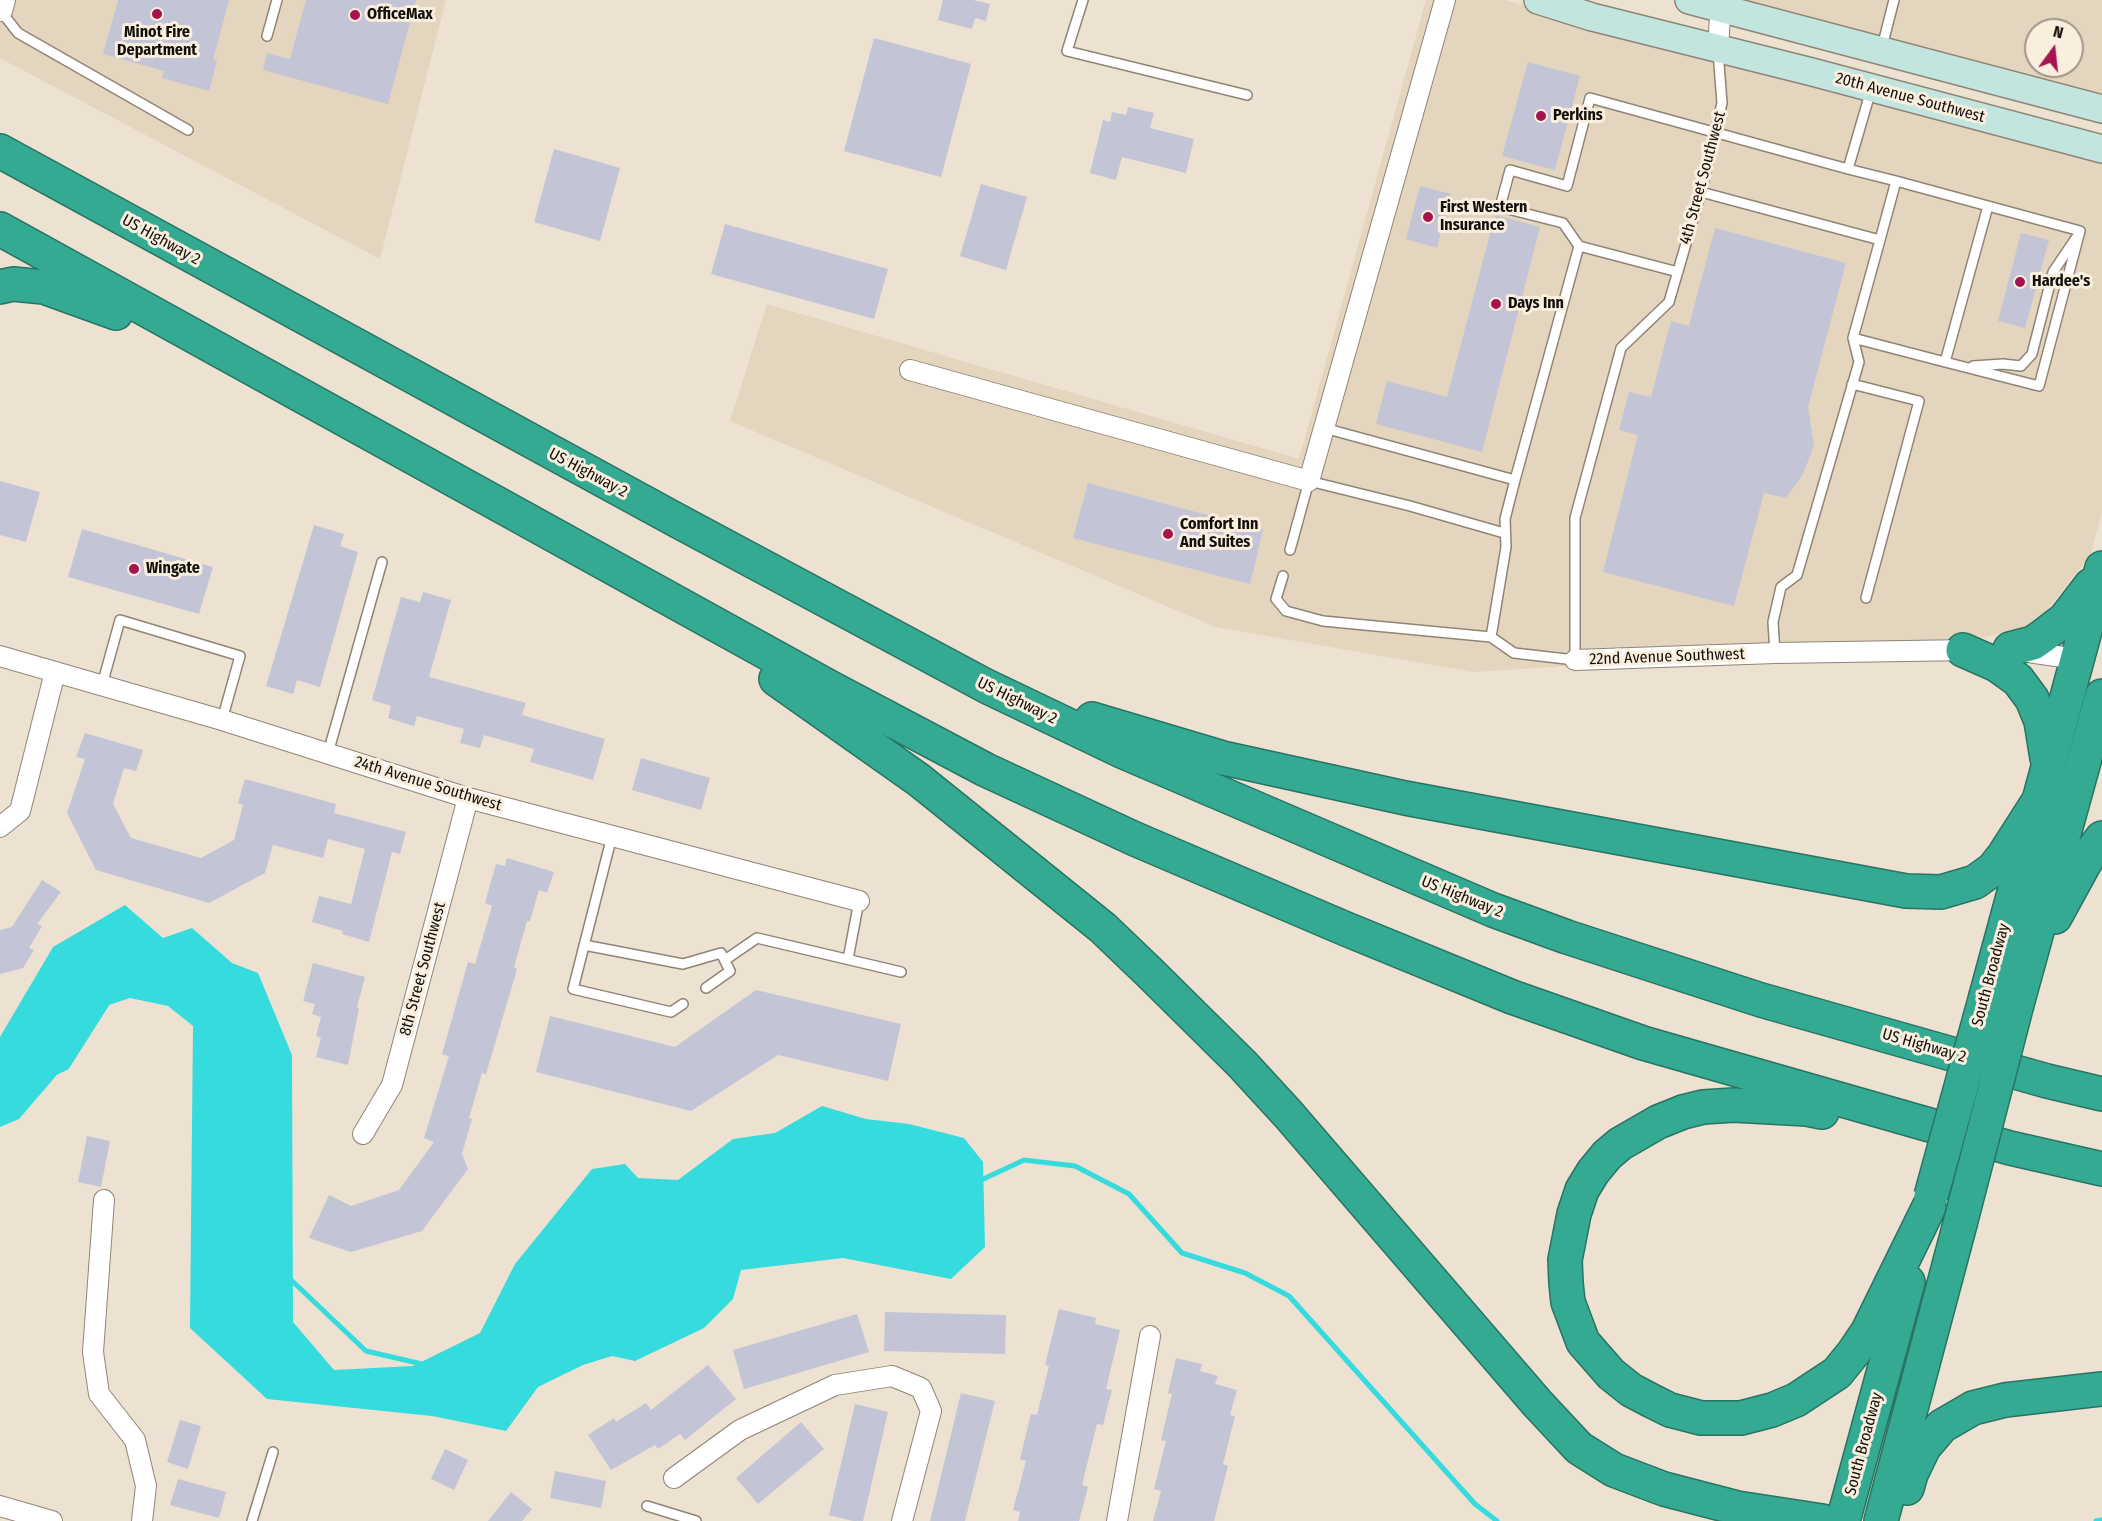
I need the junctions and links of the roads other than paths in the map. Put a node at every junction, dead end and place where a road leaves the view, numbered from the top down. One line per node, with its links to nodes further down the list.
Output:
1 (277, 0): 9 (lane)
2 (1083, 0): 13 (lane)
3 (1445, 0): 35 (street)
4 (1538, 0): 10 (street, 20th Avenue Southwest)
5 (1689, 0): 7 (street)
6 (1894, 0): 11 (lane)
7 (1720, 4): 10 (street); 11 (street)
8 (2, 7): 15 (lane)
9 (267, 36)
10 (1718, 48): 12 (street, 20th Avenue Southwest); 16 (lane, 4th Street Southwest)
11 (1882, 50): 14 (street)
12 (1871, 88): 17 (street, 20th Avenue Southwest); 19 (lane)
13 (1247, 95)
14 (2102, 109)
15 (188, 130)
16 (1715, 132): 19 (lane); 21 (lane, 4th Street Southwest); 26 (lane)
17 (2102, 149)
18 (0, 151): 49 (highway, US Highway 2)
19 (1848, 169): 20 (lane)
20 (1896, 182): 22 (lane); 25 (lane)
21 (1701, 192): 25 (lane); 27 (lane, 4th Street Southwest)
22 (1988, 206): 24 (lane); 30 (lane)
23 (0, 229): 31 (highway)
24 (2080, 231): 32 (lane); 32 (lane)
25 (1880, 240): 29 (lane)
26 (1579, 246): 27 (lane); 36 (lane)
27 (1678, 272): 51 (lane, 22nd Avenue Southwest)
28 (0, 287): 31 (highway)
29 (1853, 338): 30 (lane); 34 (lane)
30 (1945, 362): 32 (lane)
31 (244, 366): 43 (highway)
32 (1965, 367)
33 (910, 370): 37 (street)
34 (1852, 384): 44 (lane); 48 (lane)
35 (1324, 428): 36 (lane); 37 (street)
36 (1515, 480): 38 (lane)
37 (1309, 481): 38 (lane); 39 (lane)
38 (1504, 533): 45 (lane)
39 (1290, 550)
40 (382, 562): 57 (lane)
41 (2101, 571): 46 (highway); 52 (highway, South Broadway)
42 (1283, 576): 45 (lane)
43 (632, 579): 75 (highway); 87 (highway)
44 (1866, 598)
45 (1491, 637): 51 (lane)
46 (2010, 649): 47 (street, 22nd Avenue Southwest); 52 (street, 22nd Avenue Southwest)
47 (1963, 650): 48 (street, 22nd Avenue Southwest); 58 (highway)
48 (1775, 653): 51 (street, 22nd Avenue Southwest)
49 (927, 654): 60 (highway); 73 (highway, US Highway 2)
50 (0, 656): 53 (street, 24th Avenue Southwest)
51 (1575, 660)
52 (2090, 663): 58 (highway, South Broadway)
53 (55, 672): 54 (street, 24th Avenue Southwest); 61 (street)
54 (102, 685): 56 (street, 24th Avenue Southwest); 56 (lane)
55 (2102, 696): 70 (highway, South Broadway)
56 (222, 720): 57 (street, 24th Avenue Southwest)
57 (328, 753): 59 (street, 24th Avenue Southwest)
58 (2048, 765): 60 (highway, South Broadway)
59 (468, 798): 62 (street, 24th Avenue Southwest); 76 (street, 8th Street Southwest)
60 (2038, 802): 79 (highway, South Broadway, bridge)
61 (0, 827)
62 (612, 836): 64 (street, 24th Avenue Southwest); 65 (lane)
63 (2102, 838): 70 (highway)
64 (859, 901): 66 (lane)
65 (584, 945): 67 (lane); 71 (lane)
66 (848, 959): 67 (lane); 68 (lane)
67 (725, 960): 69 (lane)
68 (901, 972)
69 (706, 988)
70 (2021, 990): 83 (highway, South Broadway, bridge)
71 (683, 1004)
72 (2102, 1081): 73 (highway)
73 (2047, 1082): 74 (highway, US Highway 2)
74 (2102, 1094)
75 (1924, 1124): 77 (highway); 79 (highway)
76 (363, 1134)
77 (2102, 1169)
78 (104, 1200): 89 (street)
79 (1930, 1201): 95 (highway, South Broadway)
80 (1150, 1336): 93 (street)
81 (2102, 1389): 97 (highway)
82 (273, 1452): 90 (lane)
83 (1897, 1459): 95 (highway); 96 (highway, South Broadway)
84 (674, 1478): 92 (street)
85 (0, 1506): 88 (street)
86 (647, 1506): 91 (lane)
87 (1749, 1515): 94 (highway)
88 (52, 1521)
89 (142, 1521)
90 (252, 1521)
91 (696, 1521)
92 (902, 1521)
93 (1117, 1521)
94 (1822, 1521)
95 (1845, 1521)
96 (1881, 1521)
97 (1898, 1521)

